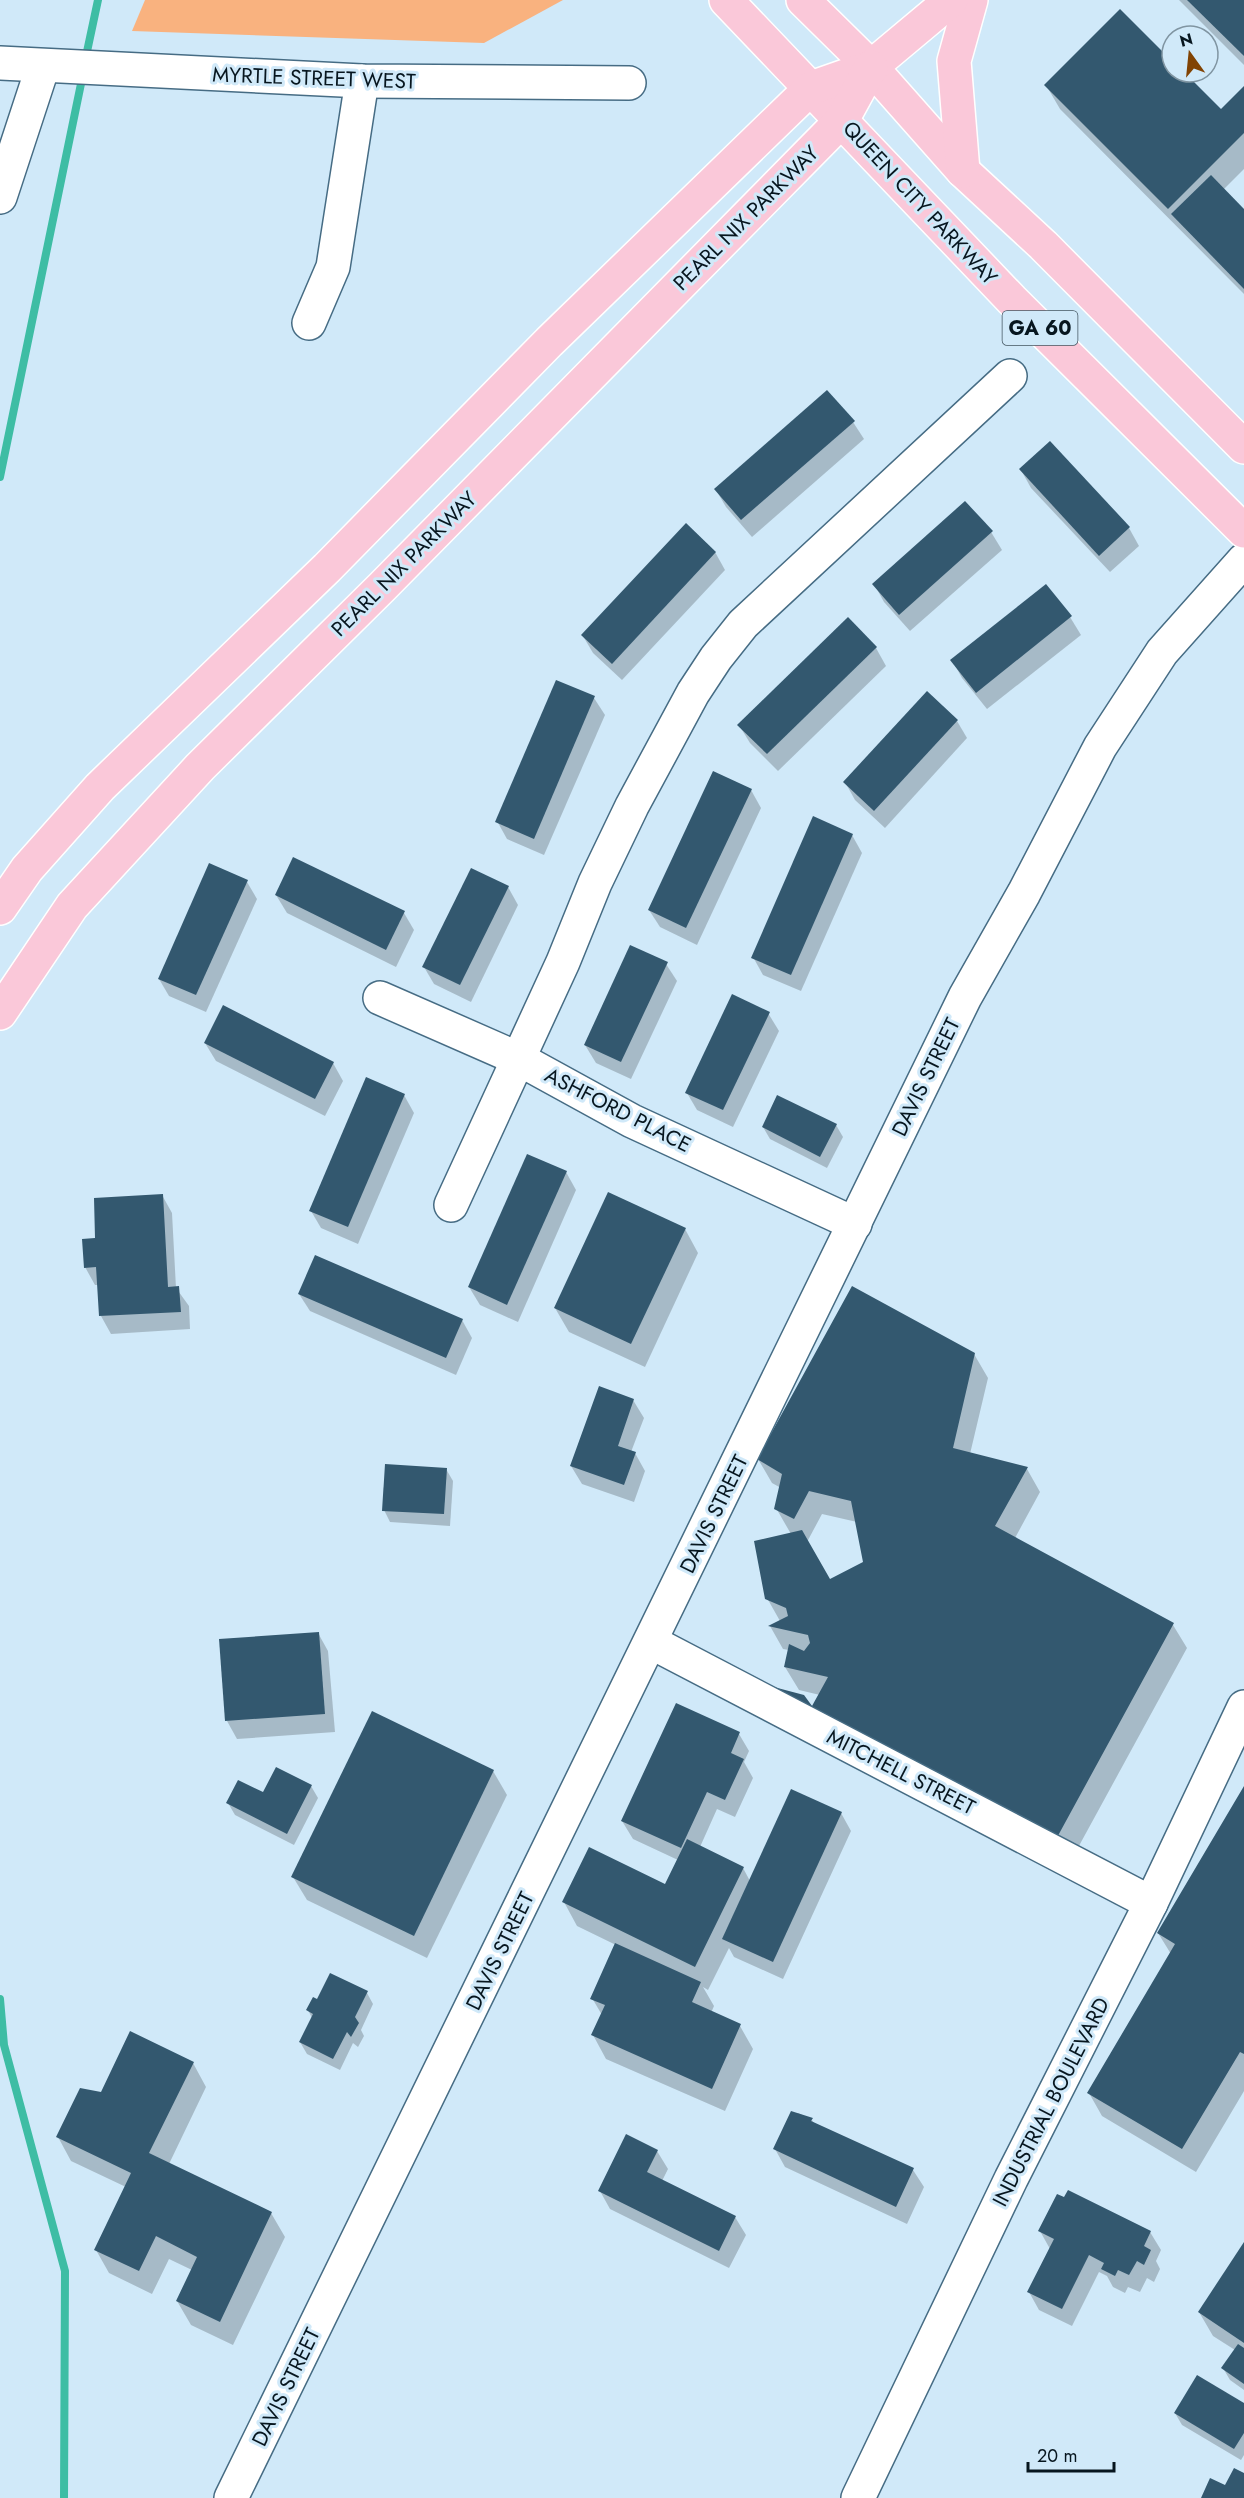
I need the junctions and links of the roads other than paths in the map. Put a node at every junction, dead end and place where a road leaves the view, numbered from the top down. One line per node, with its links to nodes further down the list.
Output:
1 (726, 0): 10 (main road, QUEEN CITY PARKWAY / GA 60)
2 (803, 0): 7 (main road, GA 60)
3 (951, 0): 7 (main road)
4 (971, 0): 12 (main road)
5 (0, 63): 6 (street, MYRTLE STREET WEST)
6 (43, 66): 8 (street, MYRTLE STREET WEST); 13 (street)
7 (872, 67): 10 (main road); 11 (main road, PEARL NIX PARKWAY); 12 (main road, GA 60)
8 (362, 81): 9 (street, MYRTLE STREET WEST); 14 (street)
9 (629, 83)
10 (812, 88): 11 (main road, QUEEN CITY PARKWAY / GA 60); 19 (main road)
11 (842, 120): 17 (main road, QUEEN CITY PARKWAY / GA 60); 21 (main road, PEARL NIX PARKWAY)
12 (963, 171): 16 (main road, GA 60)
13 (0, 197)
14 (309, 323)
15 (1010, 376): 22 (street)
16 (1244, 447)
17 (1244, 531)
18 (1244, 560): 24 (street, DAVIS STREET)
19 (0, 908)
20 (380, 998): 22 (street, ASHFORD PLACE)
21 (0, 1013)
22 (519, 1059): 23 (street); 24 (street, ASHFORD PLACE)
23 (450, 1205)
24 (855, 1224): 25 (street, DAVIS STREET)
25 (651, 1642): 27 (street, MITCHELL STREET); 28 (street, DAVIS STREET)
26 (1244, 1707): 27 (street, INDUSTRIAL BOULEVARD)
27 (1151, 1903): 29 (street, INDUSTRIAL BOULEVARD)
28 (231, 2498)
29 (858, 2498)

